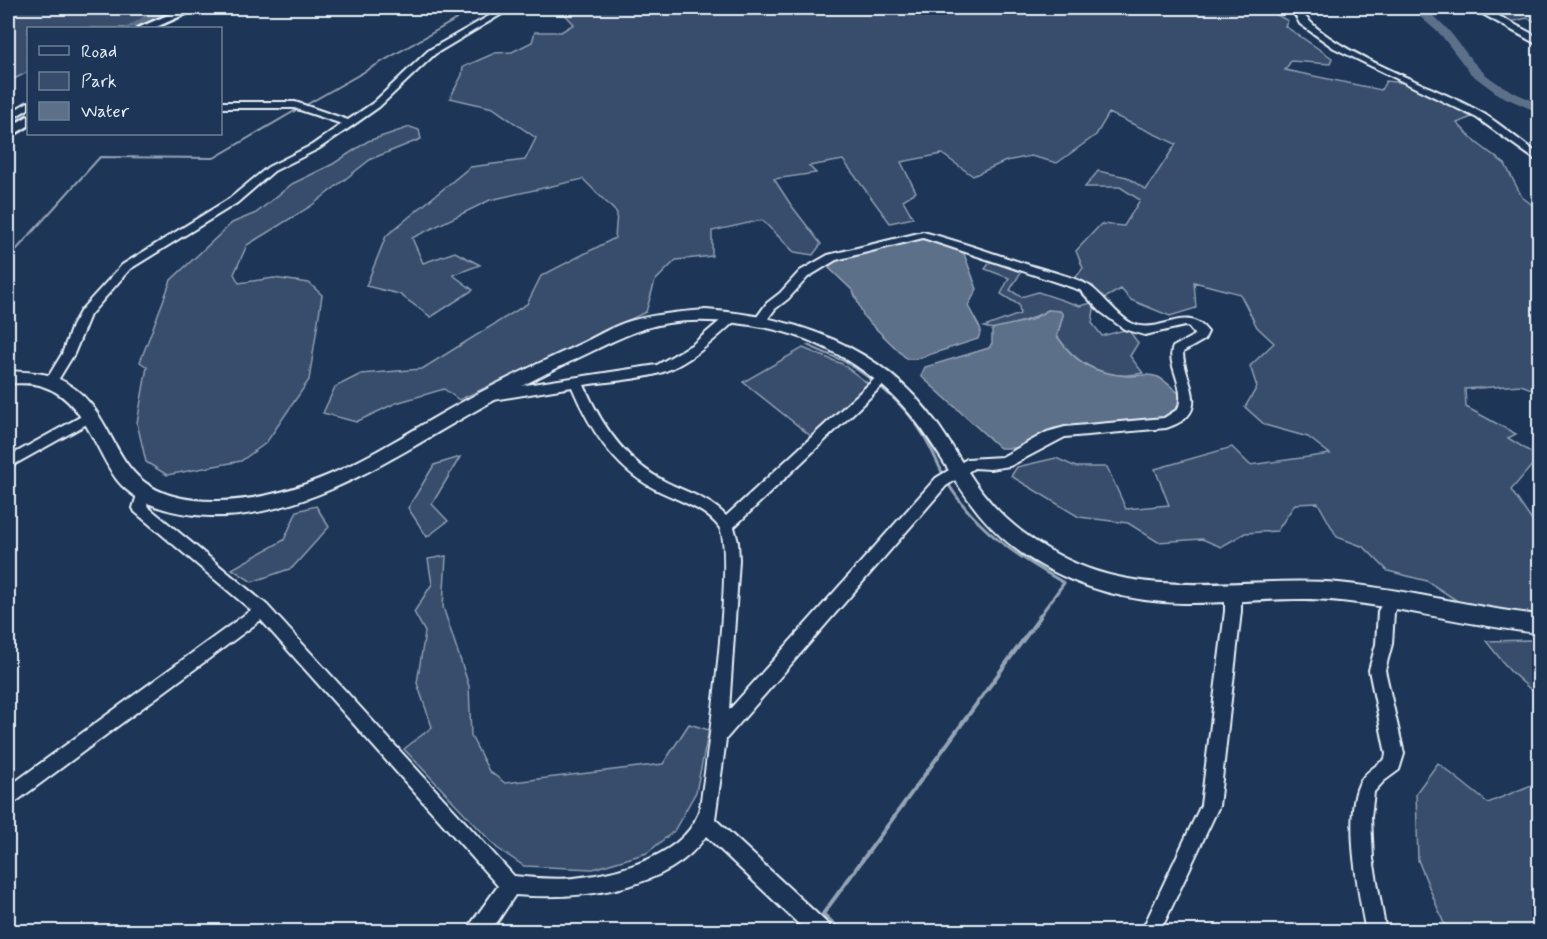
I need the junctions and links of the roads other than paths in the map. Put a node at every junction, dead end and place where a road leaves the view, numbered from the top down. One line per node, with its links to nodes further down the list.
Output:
1 (193, 8): 6 (main road)
2 (487, 8): 5 (street)
3 (1295, 8): 14 (street)
4 (1477, 8): 7 (street)
5 (505, 10): 12 (street)
6 (146, 27)
7 (1539, 43)
8 (222, 105): 12 (street)
9 (27, 106): 10 (street)
10 (8, 118)
11 (27, 121): 13 (main road)
12 (349, 124): 19 (street)
13 (8, 134)
14 (1539, 160)
15 (731, 318): 16 (street); 20 (street); 21 (street)
16 (760, 321): 17 (street); 24 (street)
17 (885, 376): 24 (street); 26 (street)
18 (8, 378): 19 (street)
19 (51, 381): 22 (street)
20 (578, 384): 21 (street); 26 (street)
21 (487, 396): 25 (street)
22 (89, 417): 23 (street); 25 (street)
23 (8, 463)
24 (958, 470): 27 (street); 31 (street)
25 (144, 492): 29 (street)
26 (726, 525): 31 (street)
27 (1233, 594): 28 (street); 37 (street)
28 (1391, 602): 30 (street); 38 (street)
29 (262, 610): 32 (street); 34 (street)
30 (1539, 624)
31 (719, 734): 33 (street)
32 (8, 798)
33 (705, 822): 34 (street); 36 (street)
34 (510, 885): 35 (street)
35 (474, 932)
36 (822, 932)
37 (1150, 932)
38 (1376, 932)

